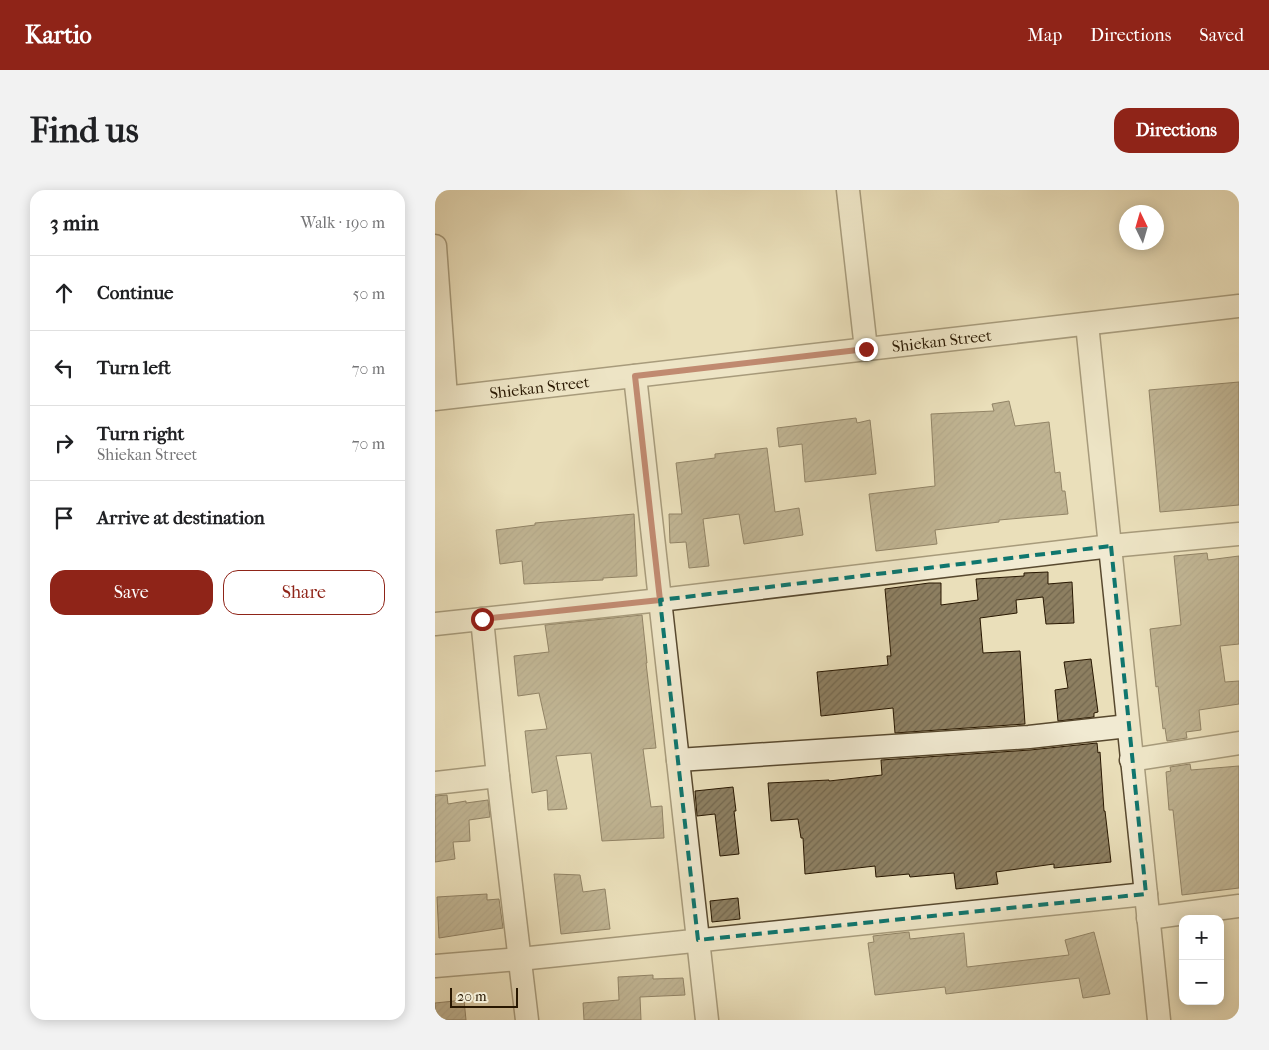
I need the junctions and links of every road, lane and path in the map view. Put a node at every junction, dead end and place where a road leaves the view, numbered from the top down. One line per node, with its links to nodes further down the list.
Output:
1 (848, 190): 5 (street)
2 (435, 246): 7 (street)
3 (1239, 306): 4 (street, Shiekan Street)
4 (1087, 324): 5 (street, Shiekan Street); 9 (street)
5 (866, 349): 6 (street, Shiekan Street)
6 (635, 376): 7 (street, Shiekan Street); 10 (street)
7 (440, 398)
8 (1239, 534): 9 (street)
9 (1111, 546): 10 (street); 13 (street)
10 (660, 600): 11 (street); 15 (street)
11 (482, 619): 12 (street); 17 (street)
12 (435, 624)
13 (1128, 726): 15 (street); 16 (street)
14 (1239, 743): 16 (street)
15 (678, 760): 22 (street)
16 (1131, 760): 19 (street)
17 (498, 776): 18 (street); 23 (street)
18 (435, 783)
19 (1146, 894): 21 (street); 22 (street)
20 (1239, 906): 21 (street)
21 (1148, 918): 27 (street)
22 (698, 940): 23 (street); 26 (street)
23 (520, 959): 24 (street); 25 (street)
24 (435, 966)
25 (527, 1020)
26 (707, 1020)
27 (1159, 1020)

